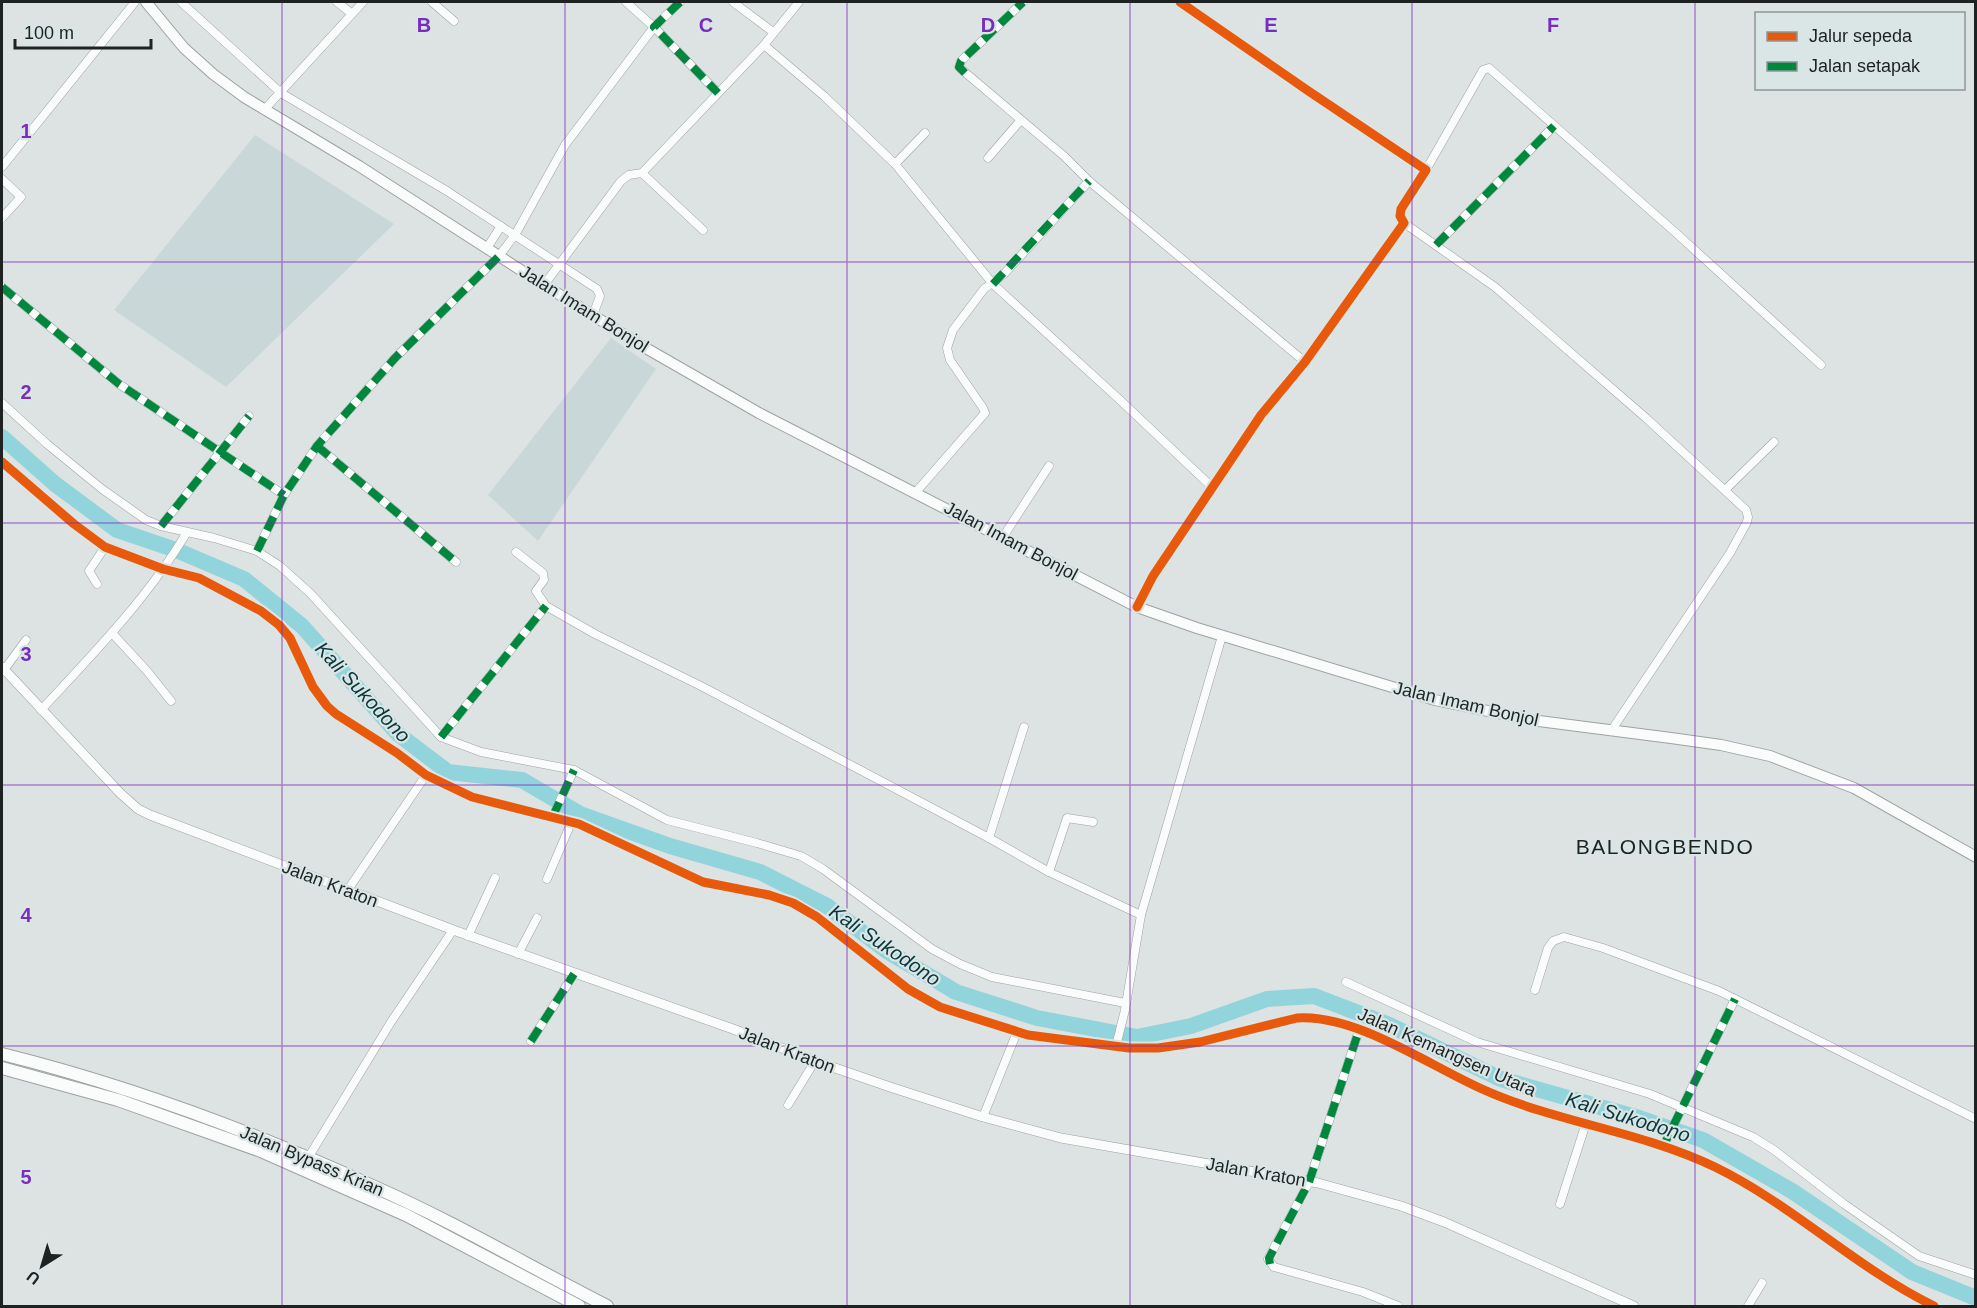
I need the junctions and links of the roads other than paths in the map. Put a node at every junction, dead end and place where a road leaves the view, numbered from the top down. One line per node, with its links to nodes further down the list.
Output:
1 (135, 2): 26 (street)
2 (146, 2): 20 (main road, Jalan Imam Bonjol)
3 (181, 2): 18 (street)
4 (337, 2): 13 (street)
5 (363, 2): 13 (street)
6 (432, 2): 14 (street)
7 (626, 2): 15 (street)
8 (680, 2): 15 (street)
9 (733, 2): 16 (street)
10 (799, 2): 16 (street)
11 (1023, 2): 21 (street)
12 (1180, 2): 27 (street)
13 (351, 13): 18 (street)
14 (454, 21)
15 (654, 27): 19 (street); 35 (street)
16 (773, 32): 17 (street)
17 (764, 45): 19 (street); 25 (street)
18 (281, 93): 20 (street); 33 (street)
19 (718, 93): 28 (street)
20 (264, 110): 37 (main road, Jalan Imam Bonjol)
21 (1020, 121): 24 (street); 30 (street)
22 (1554, 126): 27 (street); 36 (street); 45 (street)
23 (925, 133): 25 (street)
24 (988, 158)
25 (895, 164): 40 (street)
26 (2, 167)
27 (1426, 170): 32 (street)
28 (642, 173): 34 (street); 39 (street)
29 (2, 179): 31 (street)
30 (1089, 181): 40 (street); 44 (street)
31 (2, 218)
32 (1404, 223): 36 (street); 44 (street)
33 (501, 226): 35 (street); 37 (street)
34 (703, 230)
35 (515, 235): 38 (street); 39 (street)
36 (1436, 245): 54 (street)
37 (487, 248): 38 (main road, Jalan Imam Bonjol)
38 (500, 256): 41 (main road, Jalan Imam Bonjol); 49 (street)
39 (560, 264): 41 (street); 43 (street)
40 (993, 284): 53 (street); 55 (street)
41 (544, 285): 43 (main road, Jalan Imam Bonjol)
42 (2, 287): 50 (street)
43 (593, 315): 55 (main road, Jalan Imam Bonjol)
44 (1305, 362): 53 (street)
45 (1821, 365)
46 (2, 403): 57 (street)
47 (249, 416): 50 (street)
48 (1774, 442): 54 (street)
49 (317, 446): 56 (street); 63 (street)
50 (219, 453): 56 (street); 57 (street)
51 (2, 462): 60 (street, Jalan Kemangsen Utara)
52 (1049, 466): 59 (street)
53 (1213, 488): 67 (street)
54 (1725, 490): 75 (street)
55 (916, 492): 59 (main road, Jalan Imam Bonjol)
56 (284, 495): 61 (street)
57 (161, 526): 58 (street)
58 (185, 536): 61 (street); 64 (street)
59 (1003, 537): 67 (main road, Jalan Imam Bonjol)
60 (105, 547): 64 (street, Jalan Kemangsen Utara); 65 (street)
61 (257, 551): 76 (street)
62 (516, 552): 66 (street)
63 (456, 562)
64 (164, 569): 68 (street); 78 (street, Jalan Kemangsen Utara)
65 (97, 584)
66 (546, 606): 76 (street); 82 (street)
67 (1137, 607): 69 (main road, Jalan Imam Bonjol)
68 (112, 633): 72 (street); 73 (street)
69 (1222, 636): 75 (main road, Jalan Imam Bonjol); 88 (street)
70 (26, 640): 71 (street)
71 (3, 668): 73 (street, Jalan Kraton)
72 (171, 701)
73 (41, 710): 87 (street, Jalan Kraton)
74 (1024, 727): 82 (street)
75 (1611, 731): 83 (main road, Jalan Imam Bonjol)
76 (441, 737): 77 (street)
77 (572, 774): 79 (street); 97 (street)
78 (426, 775): 79 (street, Jalan Kemangsen Utara); 87 (street)
79 (555, 812): 80 (street, Jalan Kemangsen Utara)
80 (572, 822): 86 (street); 99 (street, Jalan Kemangsen Utara)
81 (1093, 822): 84 (street)
82 (989, 838): 84 (street)
83 (1976, 857)
84 (1049, 872): 88 (street)
85 (495, 878): 91 (street)
86 (547, 879)
87 (347, 891): 90 (street, Jalan Kraton)
88 (1142, 915): 97 (street)
89 (537, 918): 92 (street)
90 (453, 930): 91 (street, Jalan Kraton); 111 (street)
91 (468, 936): 92 (street, Jalan Kraton)
92 (518, 954): 93 (street, Jalan Kraton)
93 (574, 974): 100 (street); 103 (street, Jalan Kraton)
94 (1346, 982): 106 (street)
95 (1535, 990): 96 (street)
96 (1736, 999): 106 (street); 108 (street)
97 (1125, 1007): 101 (street)
98 (1359, 1030): 101 (street, Jalan Kemangsen Utara); 109 (street, Jalan Kemangsen Utara); 112 (street)
99 (1017, 1032): 101 (street, Jalan Kemangsen Utara); 107 (street)
100 (531, 1041)
101 (1117, 1042)
102 (2, 1054): 111 (highway, Jalan Bypass Krian)
103 (815, 1061): 105 (street); 107 (street, Jalan Kraton)
104 (2, 1068): 117 (highway, Jalan Bypass Krian)
105 (788, 1105)
106 (1681, 1107): 110 (street); 114 (street)
107 (983, 1117): 112 (street, Jalan Kraton)
108 (1976, 1119)
109 (1586, 1123): 110 (street, Jalan Kemangsen Utara); 113 (street)
110 (1664, 1144): 122 (street, Jalan Kemangsen Utara)
111 (308, 1158): 118 (highway, Jalan Bypass Krian)
112 (1309, 1182): 116 (street, Jalan Kraton); 119 (street)
113 (1560, 1204)
114 (1976, 1275)
115 (1762, 1283): 121 (street)
116 (1614, 1303): 120 (street, Jalan Kraton)
117 (579, 1306)
118 (607, 1306)
119 (1398, 1306)
120 (1634, 1306)
121 (1748, 1306)
122 (1934, 1306)

